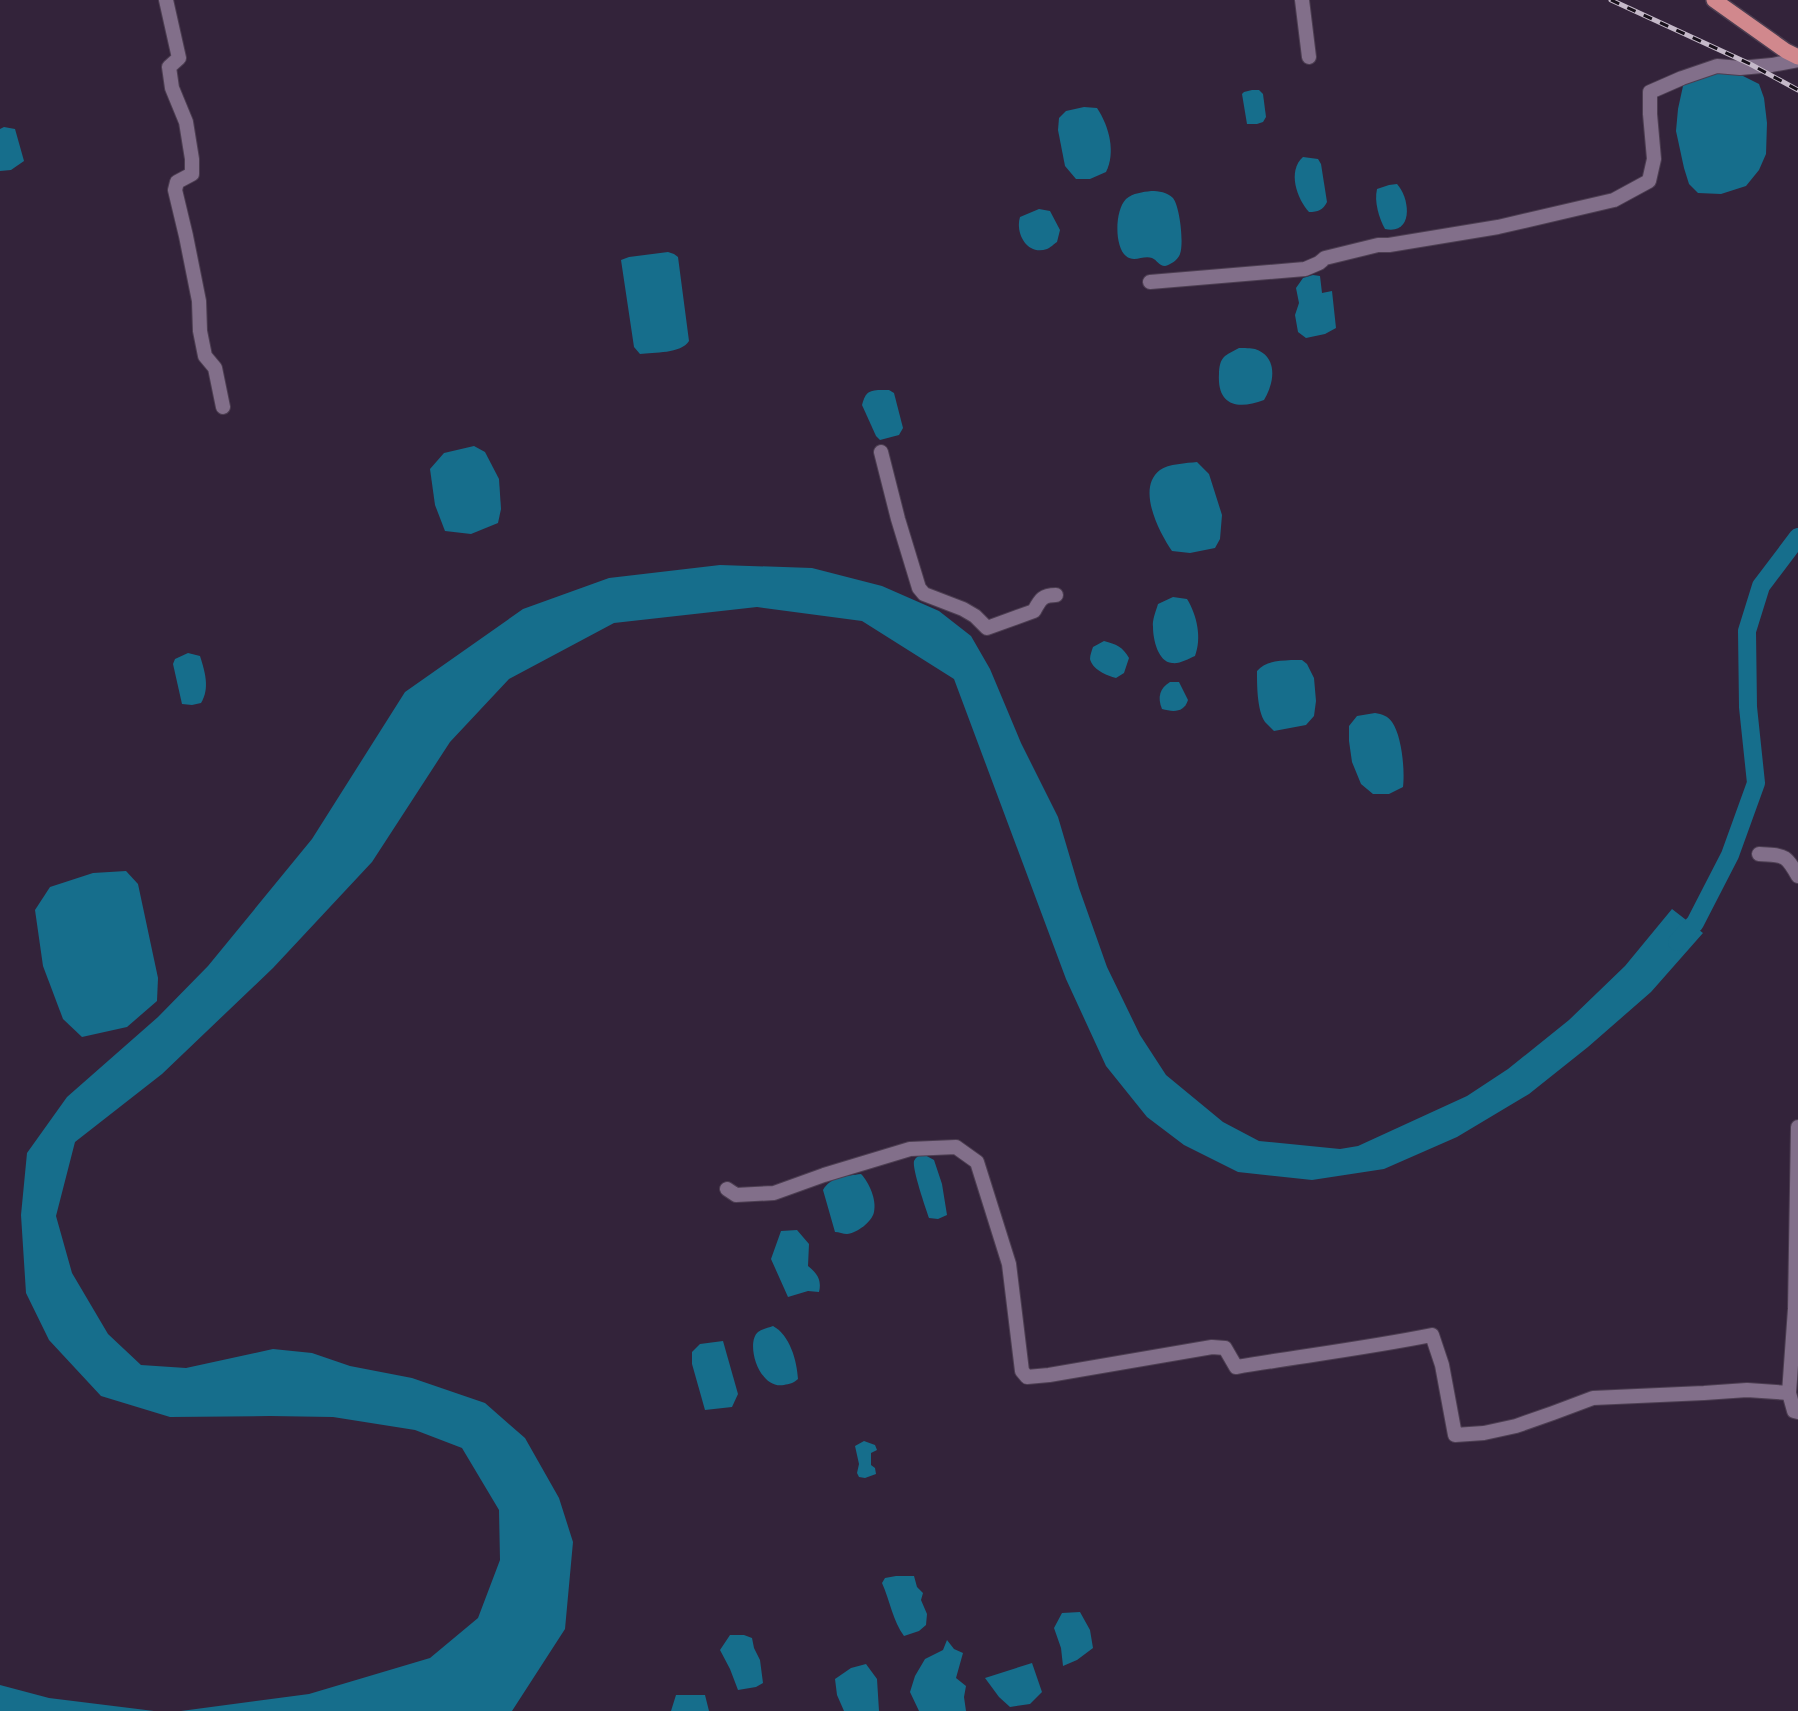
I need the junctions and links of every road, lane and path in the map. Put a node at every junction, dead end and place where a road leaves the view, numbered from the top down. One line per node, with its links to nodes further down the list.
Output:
1 (166, 0): 7 (street)
2 (1302, 0): 4 (street)
3 (1714, 0): 5 (highway)
4 (1309, 56)
5 (1798, 59): 6 (street)
6 (1150, 282)
7 (223, 407)
8 (881, 452): 9 (street)
9 (1056, 595)
10 (1759, 854): 11 (street)
11 (1798, 876)
12 (1798, 1127): 14 (street)
13 (727, 1189): 14 (street)
14 (1789, 1393): 15 (street)
15 (1798, 1412)

